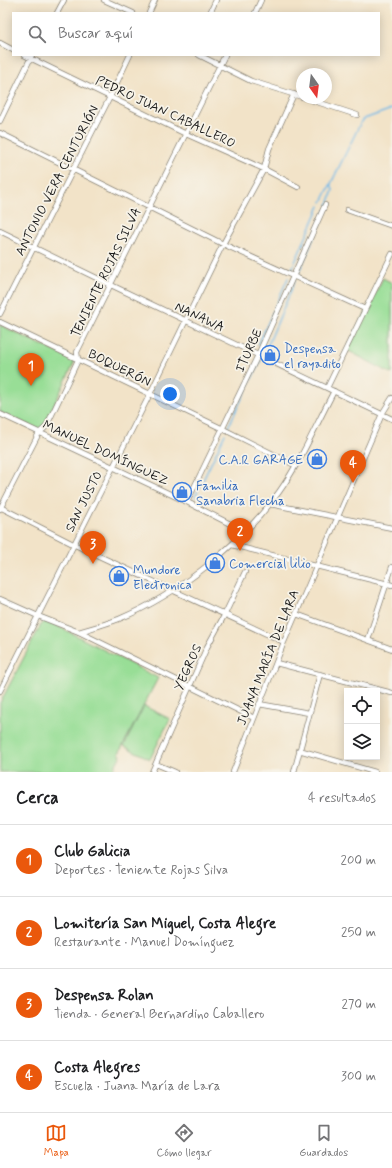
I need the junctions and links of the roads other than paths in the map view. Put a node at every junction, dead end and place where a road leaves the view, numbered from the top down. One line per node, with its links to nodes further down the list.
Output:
1 (64, 0): 6 (street)
2 (104, 0): 7 (street)
3 (155, 0): 8 (street)
4 (216, 0): 9 (street)
5 (261, 0): 10 (street)
6 (58, 12)
7 (132, 12)
8 (149, 12)
9 (210, 12)
10 (255, 12)
11 (0, 43): 12 (street)
12 (12, 49)
13 (31, 56): 19 (street, PEDRO JUAN CABALLERO); 22 (street)
14 (130, 56): 19 (street, ANTONIO VERA CENTURIÓN)
15 (201, 56): 17 (street)
16 (225, 56): 17 (street, TENIENTE ROJAS SILVA)
17 (220, 66): 18 (street); 24 (street, TENIENTE ROJAS SILVA)
18 (294, 94): 25 (street, SAN JUSTO)
19 (110, 97): 24 (street, PEDRO JUAN CABALLERO); 26 (street, ANTONIO VERA CENTURIÓN)
20 (325, 104): 21 (street)
21 (357, 114)
22 (0, 121)
23 (0, 133): 26 (street)
24 (186, 134): 25 (street, PEDRO JUAN CABALLERO); 29 (street, TENIENTE ROJAS SILVA)
25 (264, 169): 27 (street, PEDRO JUAN CABALLERO); 33 (street, SAN JUSTO)
26 (73, 170): 29 (street); 34 (street, ANTONIO VERA CENTURIÓN)
27 (298, 187)
28 (325, 205): 37 (street, ITURBE)
29 (149, 208): 33 (street); 38 (street, TENIENTE ROJAS SILVA)
30 (347, 210): 31 (street)
31 (392, 226)
32 (0, 231): 34 (street, NANAWA)
33 (223, 244): 37 (street); 41 (street, SAN JUSTO)
34 (34, 248): 38 (street, NANAWA); 40 (street, ANTONIO VERA CENTURIÓN)
35 (392, 254): 36 (street)
36 (390, 261): 39 (street)
37 (293, 276): 39 (street); 43 (street, ITURBE)
38 (111, 285): 41 (street, NANAWA); 44 (street, TENIENTE ROJAS SILVA)
39 (365, 309): 45 (street)
40 (0, 314)
41 (185, 320): 43 (street, NANAWA); 47 (street, SAN JUSTO)
42 (0, 322): 44 (street, BOQUERÓN)
43 (258, 355): 45 (street, NANAWA); 52 (street, ITURBE)
44 (78, 360): 47 (street, BOQUERÓN); 53 (street, TENIENTE ROJAS SILVA)
45 (327, 388): 46 (street, NANAWA)
46 (334, 391): 50 (street, NANAWA); 54 (street)
47 (150, 394): 52 (street, BOQUERÓN); 55 (street, SAN JUSTO)
48 (392, 398): 50 (street, JUANA MARÍA DE LARA)
49 (0, 414): 53 (street, MANUEL DOMÍNGUEZ)
50 (382, 414): 51 (street, NANAWA); 59 (street, JUANA MARÍA DE LARA)
51 (392, 419)
52 (223, 429): 54 (street, BOQUERÓN); 56 (street, ITURBE)
53 (39, 433): 55 (street, MANUEL DOMÍNGUEZ); 58 (street, TENIENTE ROJAS SILVA)
54 (295, 465): 57 (street)
55 (113, 467): 56 (street, MANUEL DOMÍNGUEZ); 62 (street, SAN JUSTO)
56 (187, 502): 61 (street, MANUEL DOMÍNGUEZ)
57 (270, 504): 59 (street); 61 (street)
58 (0, 508): 62 (street)
59 (337, 517): 60 (street); 64 (street, JUANA MARÍA DE LARA)
60 (392, 528)
61 (246, 532): 63 (street)
62 (73, 544): 68 (street); 72 (street, SAN JUSTO)
63 (232, 545): 64 (street); 68 (street)
64 (316, 567): 67 (street); 71 (street, JUANA MARÍA DE LARA)
65 (392, 567): 67 (street)
66 (246, 572): 70 (street, YEGROS)
67 (390, 585): 74 (street)
68 (172, 591): 70 (street); 73 (street)
69 (0, 598): 72 (street)
70 (225, 614): 75 (street); 79 (street, YEGROS)
71 (296, 614): 74 (street); 75 (street, JUANA MARÍA DE LARA)
72 (38, 616): 73 (street); 80 (street, SAN JUSTO)
73 (79, 632): 79 (street)
74 (368, 640): 76 (street)
75 (284, 642): 77 (street, JUANA MARÍA DE LARA)
76 (392, 649)
77 (276, 663): 78 (street); 82 (street, JUANA MARÍA DE LARA)
78 (320, 674): 81 (street); 83 (street)
79 (190, 686): 84 (street); 86 (street, YEGROS)
80 (0, 690)
81 (392, 693)
82 (259, 704): 83 (street); 84 (street, JUANA MARÍA DE LARA)
83 (309, 713): 85 (street)
84 (254, 718): 89 (street, JUANA MARÍA DE LARA)
85 (299, 750): 90 (street); 91 (street)
86 (156, 764): 87 (street, YEGROS); 88 (street)
87 (152, 772)
88 (175, 772)
89 (233, 772)
90 (294, 772)
91 (375, 772)

